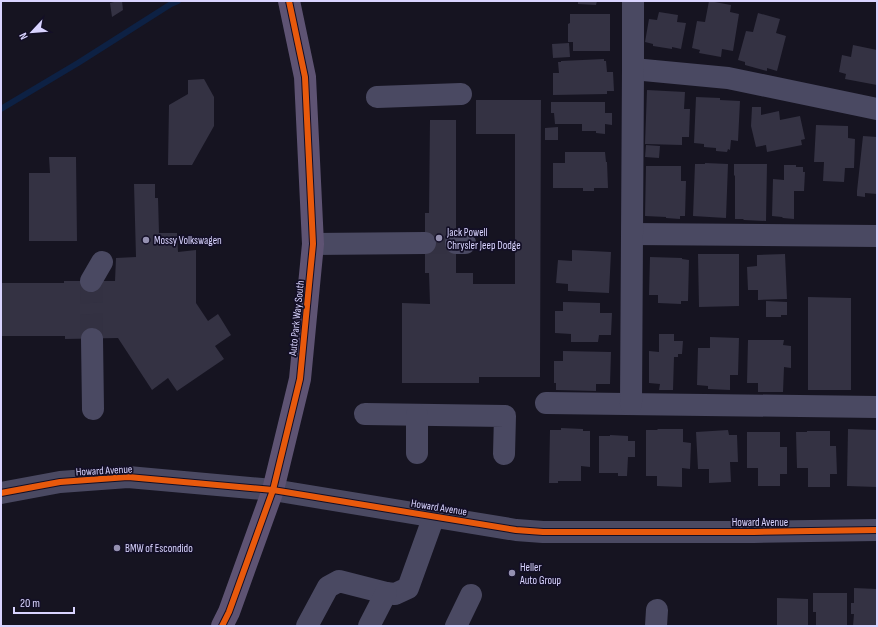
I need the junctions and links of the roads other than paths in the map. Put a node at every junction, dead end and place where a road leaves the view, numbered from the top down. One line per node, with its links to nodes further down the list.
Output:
1 (289, 1): 10 (main road, Auto Park Way South)
2 (632, 1): 3 (street)
3 (633, 69): 6 (street); 7 (street)
4 (461, 94): 5 (street)
5 (377, 97)
6 (877, 109)
7 (632, 234): 8 (street); 15 (street)
8 (877, 236)
9 (425, 243): 10 (street)
10 (313, 244): 22 (main road, Auto Park Way South)
11 (102, 262): 12 (street)
12 (91, 281)
13 (92, 339): 17 (street)
14 (546, 403): 15 (street)
15 (631, 404): 16 (street)
16 (877, 407)
17 (93, 409)
18 (365, 414): 19 (street)
19 (417, 415): 20 (street); 21 (street)
20 (417, 453)
21 (504, 454)
22 (273, 490): 23 (street, Howard Avenue); 24 (street, Howard Avenue); 28 (main road, Auto Park Way South)
23 (1, 493)
24 (434, 516): 25 (street, Howard Avenue); 26 (street)
25 (877, 530)
26 (386, 593): 29 (street); 30 (street)
27 (471, 595): 31 (street)
28 (222, 626)
29 (306, 626)
30 (369, 626)
31 (456, 626)

